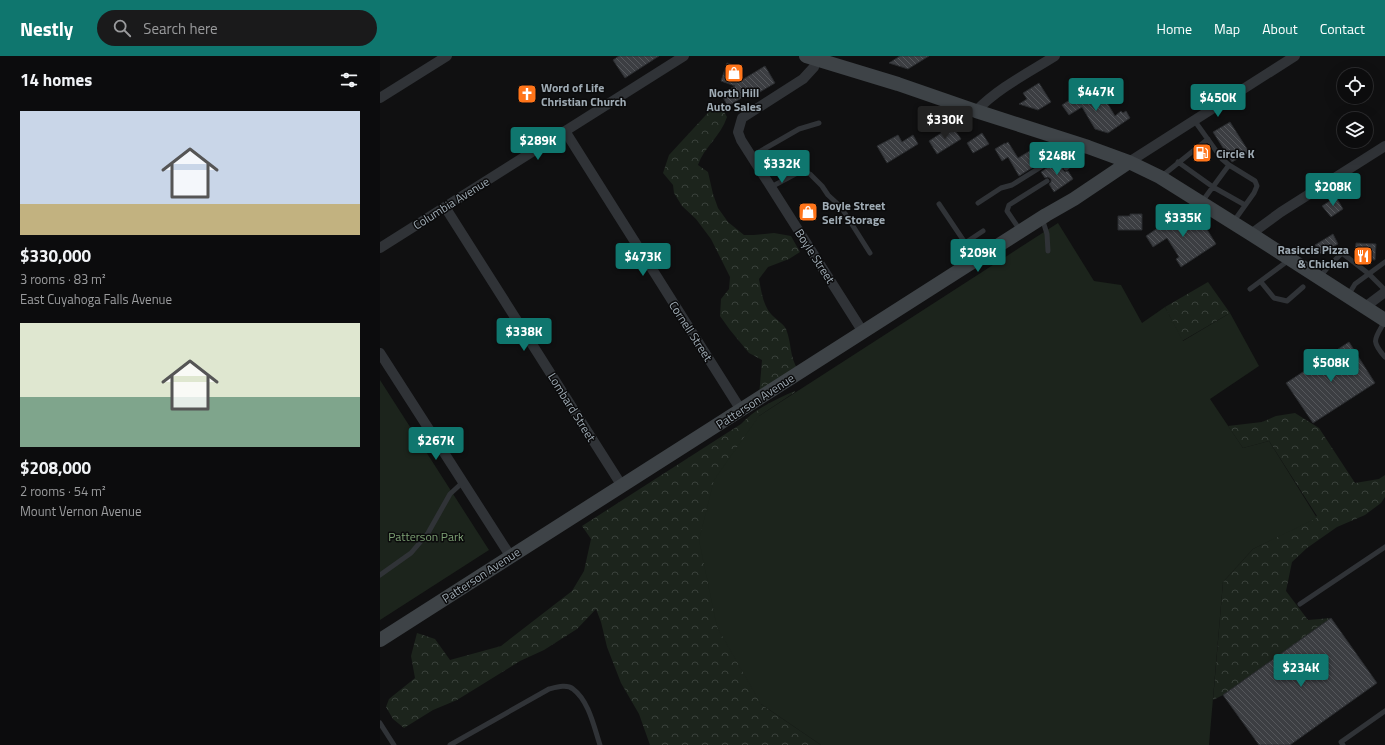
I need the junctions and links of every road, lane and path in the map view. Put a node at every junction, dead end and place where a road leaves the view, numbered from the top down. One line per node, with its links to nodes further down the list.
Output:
1 (447, 56): 6 (street)
2 (684, 56): 10 (street, Columbia Avenue)
3 (1055, 56): 7 (street)
4 (1295, 56): 8 (street)
5 (814, 57): 7 (street); 14 (street, Boyle Street)
6 (380, 98)
7 (976, 111): 12 (street)
8 (1194, 120): 11 (lane); 15 (street)
9 (819, 123): 14 (lane)
10 (565, 131): 27 (street, Columbia Avenue); 52 (street, Cornell Street)
11 (1208, 139): 16 (lane); 17 (lane)
12 (1072, 142): 15 (street); 18 (lane); 23 (lane)
13 (1385, 146): 32 (street)
14 (752, 156): 21 (street, Boyle Street)
15 (1129, 162): 19 (street); 28 (street, Patterson Avenue)
16 (1178, 162): 19 (lane); 22 (lane)
17 (1229, 165): 22 (lane); 26 (lane)
18 (1066, 168)
19 (1160, 177): 24 (street)
20 (1047, 181): 30 (lane)
21 (771, 187): 36 (lane); 49 (street, Boyle Street)
22 (1213, 187): 24 (lane); 26 (lane)
23 (978, 202)
24 (1201, 203): 29 (street)
25 (939, 204): 33 (lane)
26 (1245, 205): 29 (lane)
27 (445, 207): 34 (street, Columbia Avenue); 54 (street, Lombard Street)
28 (1042, 217): 30 (street, Patterson Avenue); 35 (lane)
29 (1233, 223): 32 (street)
30 (1020, 231): 37 (street, Patterson Avenue)
31 (983, 232): 33 (lane)
32 (1251, 234): 38 (street)
33 (965, 243): 37 (lane)
34 (380, 248)
35 (1048, 251)
36 (870, 253)
37 (976, 259): 49 (street, Patterson Avenue)
38 (1290, 260): 41 (street); 42 (lane)
39 (1385, 262): 40 (lane)
40 (1369, 274): 41 (lane); 45 (lane); 46 (lane)
41 (1319, 278): 46 (street)
42 (1261, 282): 43 (lane); 44 (lane)
43 (1304, 287)
44 (1250, 289)
45 (1385, 291): 47 (street)
46 (1348, 296): 47 (street)
47 (1365, 307): 48 (street)
48 (1385, 320): 51 (lane)
49 (863, 332): 52 (street, Patterson Avenue)
50 (380, 353): 53 (street)
51 (1385, 357)
52 (741, 410): 54 (street, Patterson Avenue)
53 (463, 482): 56 (street); 57 (lane)
54 (622, 486): 56 (street, Patterson Avenue)
55 (1385, 548): 58 (lane)
56 (511, 557): 59 (street, Patterson Avenue)
57 (380, 575)
58 (1300, 604)
59 (380, 640)
60 (1385, 711): 65 (lane)
61 (380, 723): 62 (lane)
62 (394, 745)
63 (450, 745): 64 (lane)
64 (600, 745)
65 (1343, 745)

